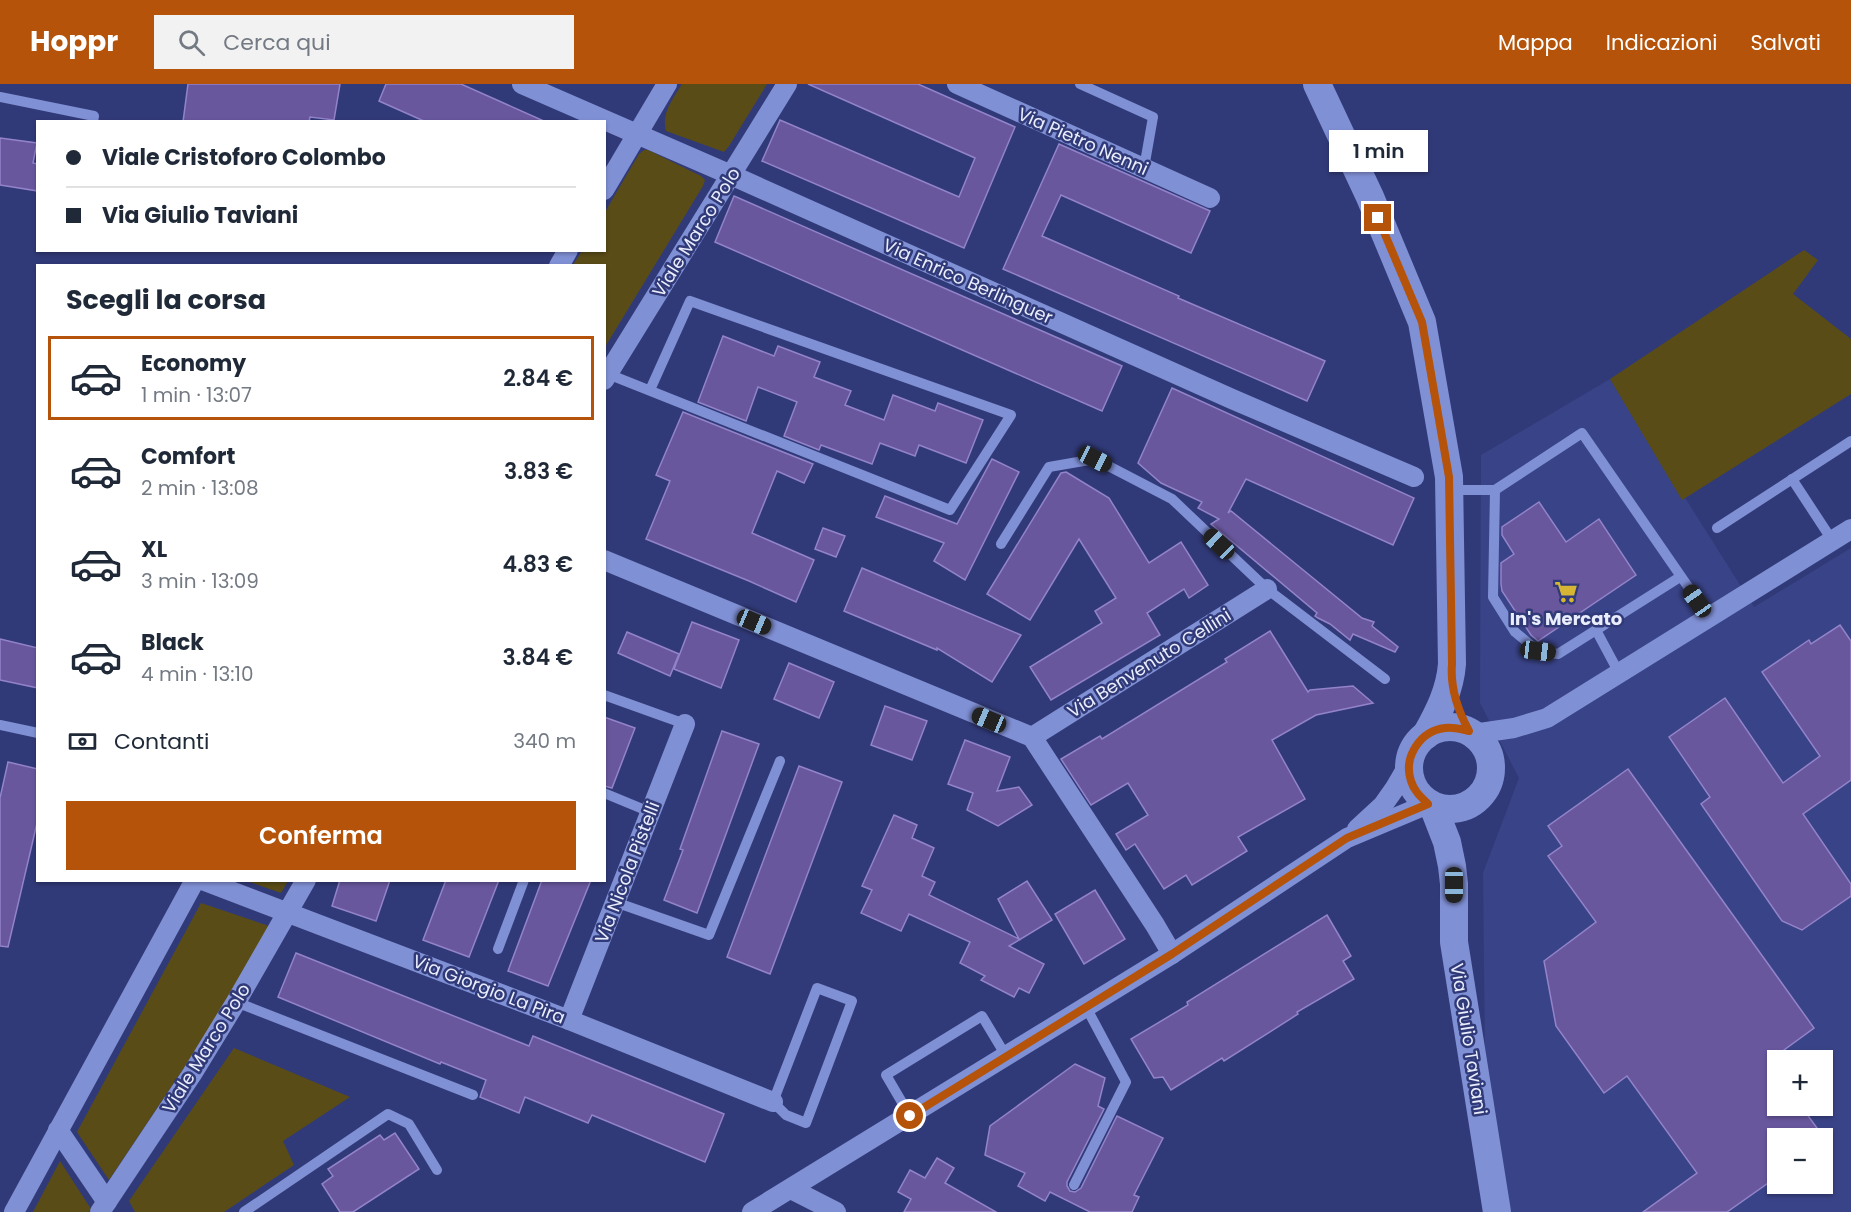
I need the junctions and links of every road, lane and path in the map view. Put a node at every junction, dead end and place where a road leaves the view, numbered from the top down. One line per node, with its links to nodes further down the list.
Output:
1 (522, 84): 9 (street, Via Enrico Berlinguer)
2 (667, 84): 11 (street)
3 (787, 84): 13 (street, Viale Marco Polo)
4 (957, 84): 12 (street, Via Pietro Nenni)
5 (1080, 84): 12 (lane)
6 (1317, 84): 21 (main road)
7 (0, 97): 8 (lane)
8 (93, 120)
9 (603, 120)
10 (606, 121): 11 (street, Via Enrico Berlinguer)
11 (637, 135): 13 (street, Via Enrico Berlinguer); 14 (street)
12 (1144, 168): 15 (street, Via Pietro Nenni)
13 (731, 175): 16 (street, Viale Marco Polo); 19 (street, Via Enrico Berlinguer)
14 (606, 187)
15 (1210, 198)
16 (606, 377): 17 (lane)
17 (650, 390): 17 (lane)
18 (1851, 441): 20 (lane)
19 (1414, 477)
20 (1792, 479): 23 (lane); 25 (lane)
21 (1449, 490): 22 (lane); 34 (main road)
22 (1495, 490): 28 (lane); 31 (lane)
23 (1717, 528)
24 (1851, 529): 25 (street)
25 (1832, 540): 30 (street)
26 (1001, 544): 29 (lane)
27 (606, 561): 41 (street)
28 (1680, 577): 30 (lane); 31 (lane)
29 (1267, 589): 33 (lane); 41 (street, Via Benvenuto Cellini)
30 (1708, 617): 32 (street)
31 (1596, 630): 32 (lane)
32 (1619, 673): 39 (street)
33 (1385, 679)
34 (1450, 681): 39 (main road); 40 (main road)
35 (606, 696): 36 (lane)
36 (685, 724): 47 (street, Via Nicola Pistelli)
37 (0, 725): 38 (lane)
38 (36, 733)
39 (1471, 733): 40 (main road); 44 (main road)
40 (1426, 735): 43 (main road)
41 (1032, 737): 57 (street)
42 (780, 761): 54 (lane)
43 (1409, 764): 46 (main road); 48 (street)
44 (1483, 793): 46 (main road); 49 (main road, Via Giulio Taviani)
45 (606, 794): 47 (lane)
46 (1431, 805): 48 (street); 49 (main road, Via Giulio Taviani)
47 (650, 812): 54 (street, Via Nicola Pistelli)
48 (1347, 838): 57 (street)
49 (1452, 866): 74 (main road, Via Giulio Taviani)
50 (194, 882): 65 (street)
51 (207, 882): 55 (street, Via Giorgio La Pira)
52 (305, 882): 55 (street, Viale Marco Polo)
53 (523, 882): 56 (lane)
54 (615, 902): 60 (street, Via Nicola Pistelli)
55 (288, 912): 58 (street, Viale Marco Polo); 60 (street, Via Giorgio La Pira)
56 (498, 948)
57 (1172, 954): 59 (street)
58 (236, 1002): 62 (lane); 69 (street, Viale Marco Polo)
59 (1086, 1007): 61 (street); 67 (lane)
60 (569, 1020): 63 (street, Via Giorgio La Pira)
61 (1006, 1056): 64 (street); 64 (lane)
62 (473, 1095)
63 (773, 1102): 63 (lane)
64 (910, 1116): 68 (street)
65 (58, 1130): 69 (street); 70 (street)
66 (437, 1170): 71 (lane)
67 (1074, 1185)
68 (791, 1189): 72 (street); 73 (street)
69 (107, 1209)
70 (14, 1212)
71 (244, 1212)
72 (752, 1212)
73 (836, 1212)
74 (1497, 1212)

